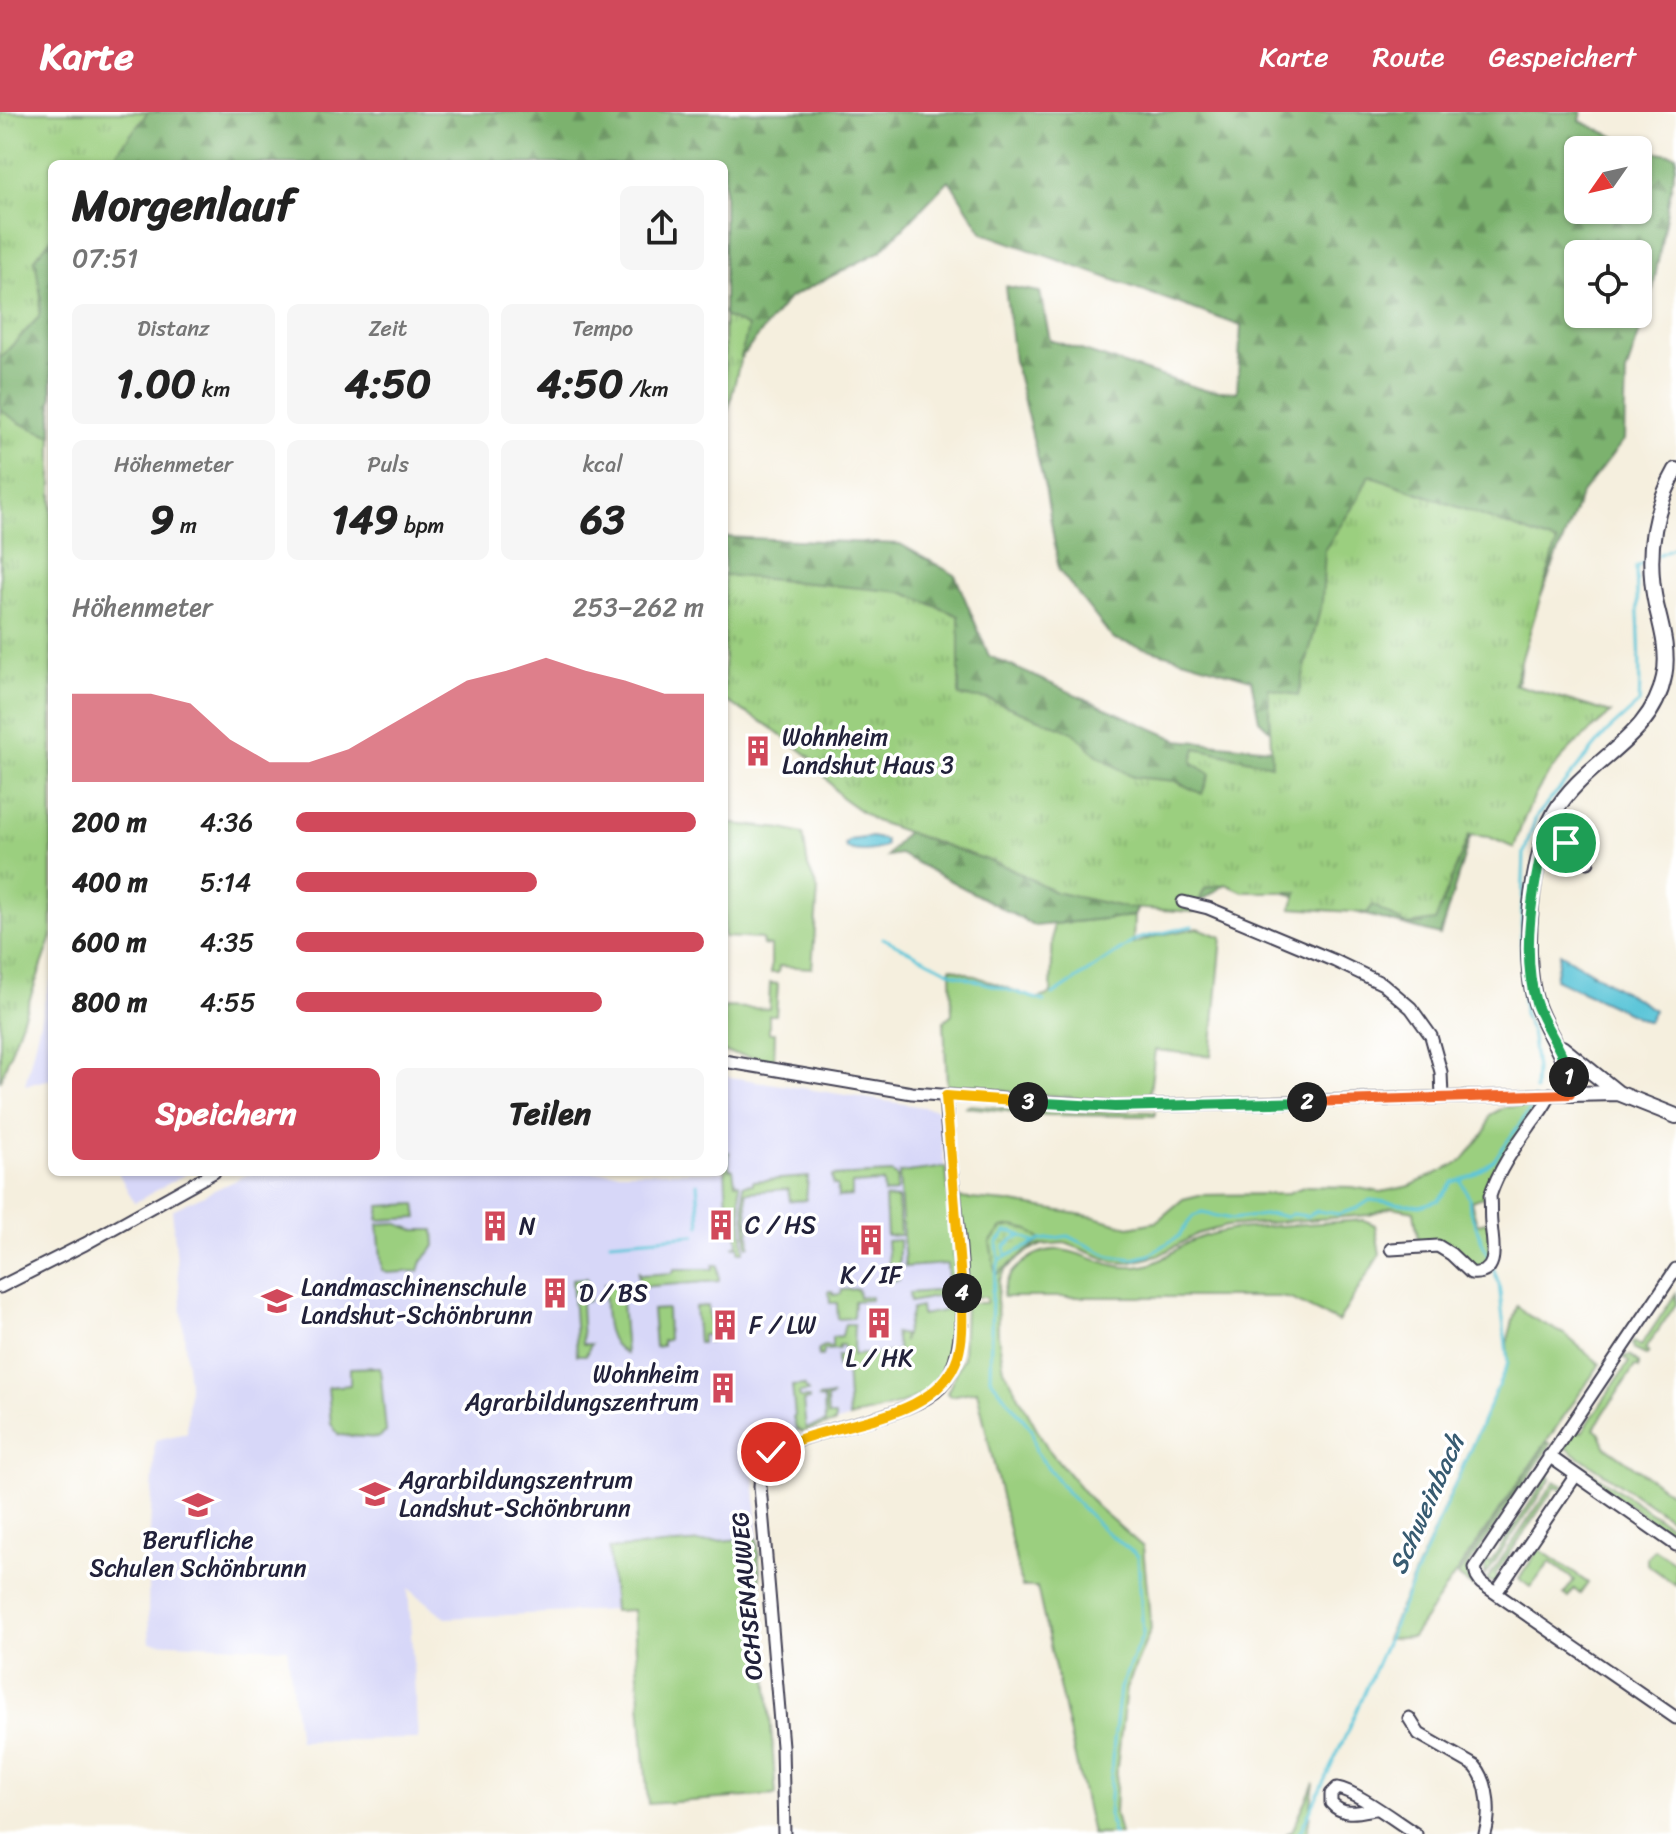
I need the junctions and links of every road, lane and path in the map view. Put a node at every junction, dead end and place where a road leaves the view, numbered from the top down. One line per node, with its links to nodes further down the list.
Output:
1 (1676, 470): 2 (main road)
2 (1546, 831): 3 (street); 5 (main road)
3 (1588, 862)
4 (1183, 902): 11 (street)
5 (1556, 1042): 7 (main road); 9 (main road)
6 (728, 1062): 10 (street)
7 (1618, 1093): 9 (main road); 12 (main road)
8 (1545, 1094): 9 (street); 11 (street); 14 (street)
9 (1570, 1094)
10 (946, 1096): 11 (street); 24 (street, OCHSENAUWEG)
11 (1442, 1097)
12 (1676, 1116)
13 (207, 1176): 16 (street)
14 (1391, 1249)
15 (1676, 1269): 17 (street)
16 (0, 1287)
17 (1549, 1456): 18 (street); 20 (street)
18 (1576, 1475): 19 (street); 20 (street)
19 (1676, 1545)
20 (1496, 1593): 22 (street)
21 (1409, 1718): 26 (street)
22 (1676, 1718)
23 (1375, 1809): 25 (street)
24 (784, 1834)
25 (1416, 1834)
26 (1485, 1834)

